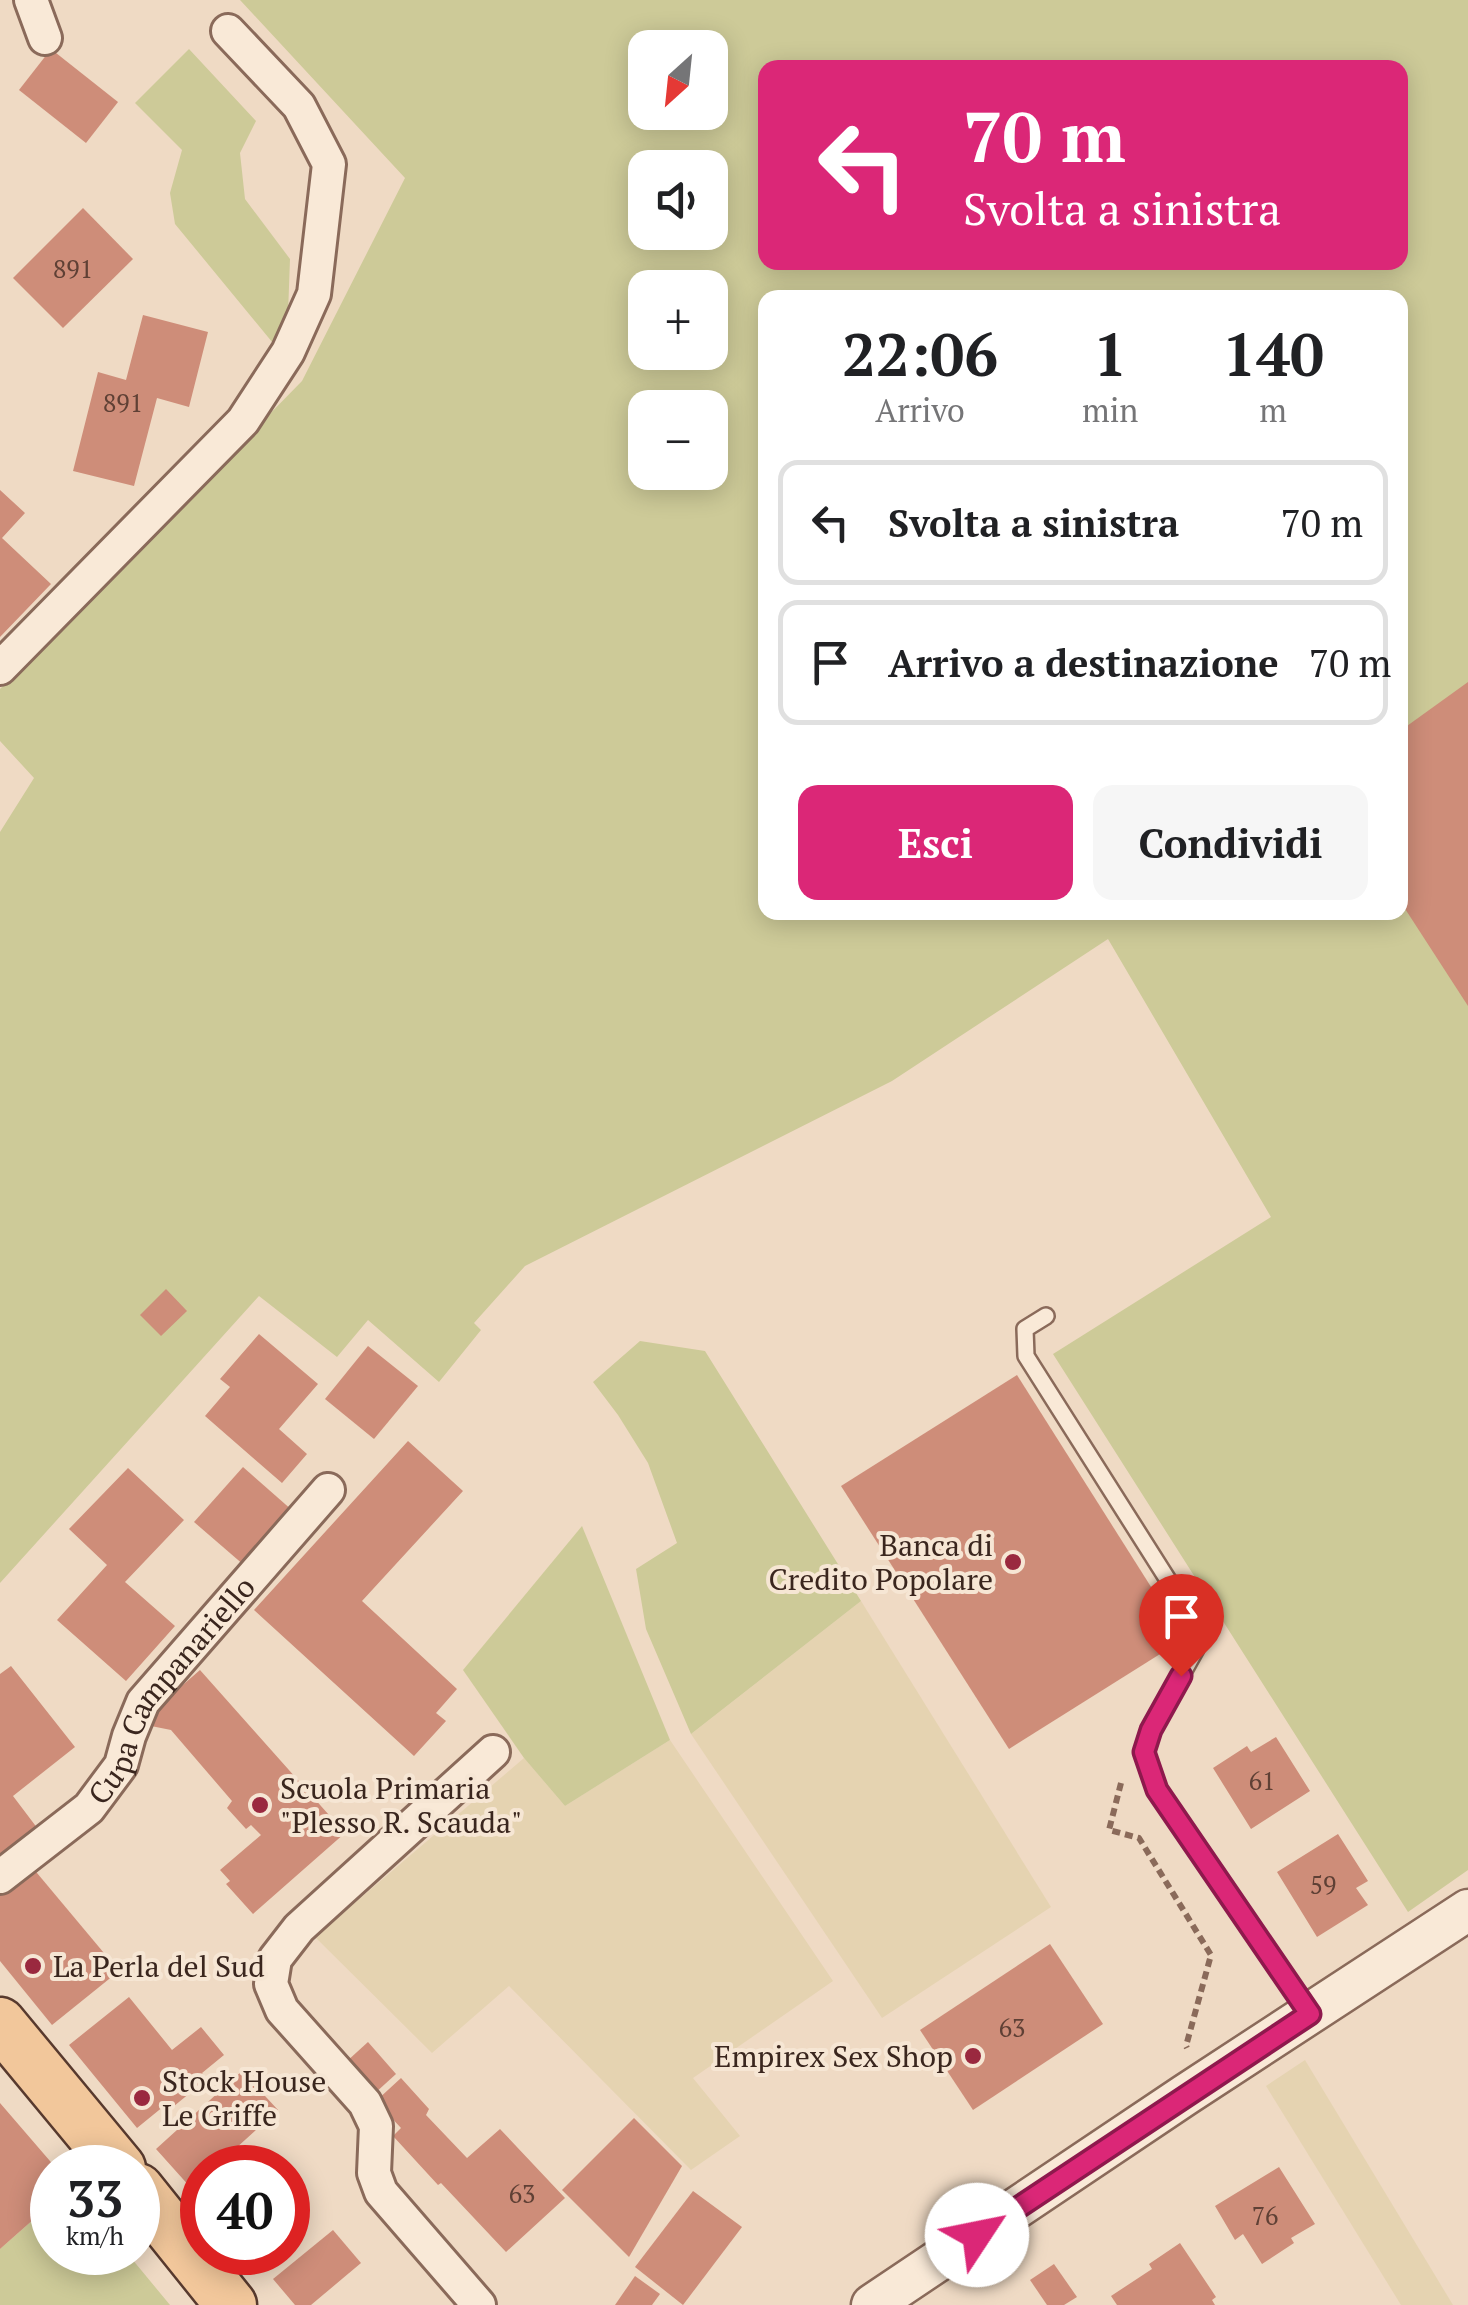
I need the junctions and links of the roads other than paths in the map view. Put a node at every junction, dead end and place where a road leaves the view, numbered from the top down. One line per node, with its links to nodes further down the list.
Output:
1 (31, 0): 3 (street)
2 (228, 31): 4 (street)
3 (44, 38)
4 (0, 668)
5 (1046, 1316): 10 (lane)
6 (328, 1490): 8 (street, Cupa Campanariello)
7 (493, 1752): 15 (street)
8 (0, 1877)
9 (1468, 1910): 10 (street)
10 (1310, 2014): 16 (street)
11 (0, 2022): 12 (main road)
12 (101, 2145)
13 (160, 2216): 14 (main road)
14 (231, 2305)
15 (479, 2305)
16 (872, 2305)

